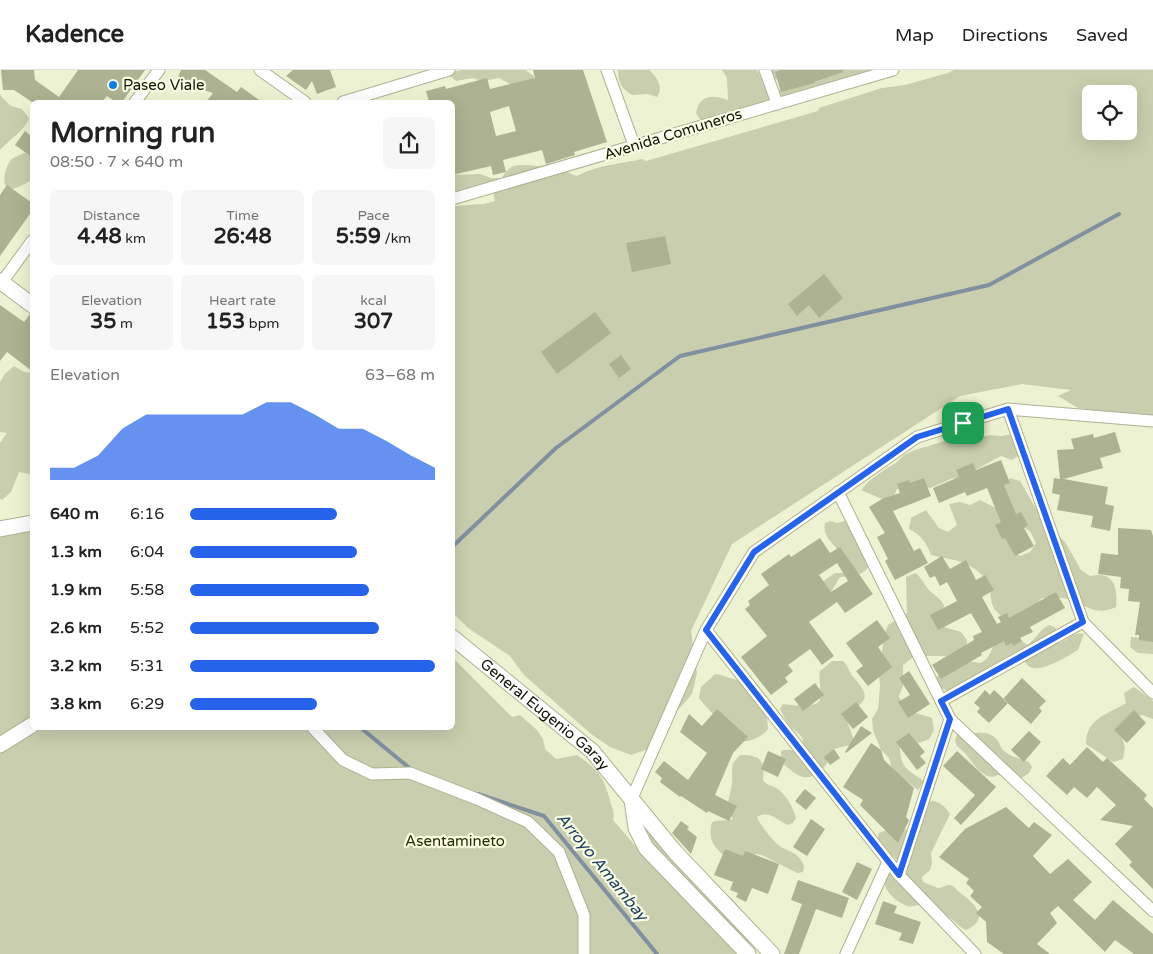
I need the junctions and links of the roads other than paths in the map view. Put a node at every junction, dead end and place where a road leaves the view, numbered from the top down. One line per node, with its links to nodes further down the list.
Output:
1 (159, 70): 7 (street)
2 (260, 70): 8 (street)
3 (449, 70): 9 (street)
4 (608, 70): 11 (street)
5 (765, 70): 10 (street)
6 (893, 70): 10 (street, Avenida Comuneros)
7 (136, 100)
8 (302, 100)
9 (351, 100)
10 (777, 103): 11 (street, Avenida Comuneros)
11 (634, 145): 12 (street, Avenida Comuneros)
12 (455, 198)
13 (30, 244): 14 (street)
14 (1, 281): 15 (street)
15 (30, 303)
16 (1008, 409): 17 (street); 18 (street); 21 (street)
17 (1153, 422)
18 (838, 492): 22 (street); 25 (street)
19 (30, 523): 20 (street)
20 (0, 529)
21 (1083, 622): 24 (street); 25 (street)
22 (706, 630): 30 (street); 31 (street)
23 (455, 639): 30 (street, General Eugenio Garay)
24 (1153, 693)
25 (941, 701): 26 (street)
26 (950, 719): 32 (street); 33 (street)
27 (30, 725): 29 (street)
28 (315, 730): 34 (street)
29 (0, 744)
30 (632, 798): 35 (street); 36 (street, General Eugenio Garay)
31 (888, 862): 32 (street); 37 (street)
32 (899, 875): 38 (street)
33 (1153, 911)
34 (584, 954)
35 (748, 954)
36 (772, 954)
37 (846, 954)
38 (975, 954)

